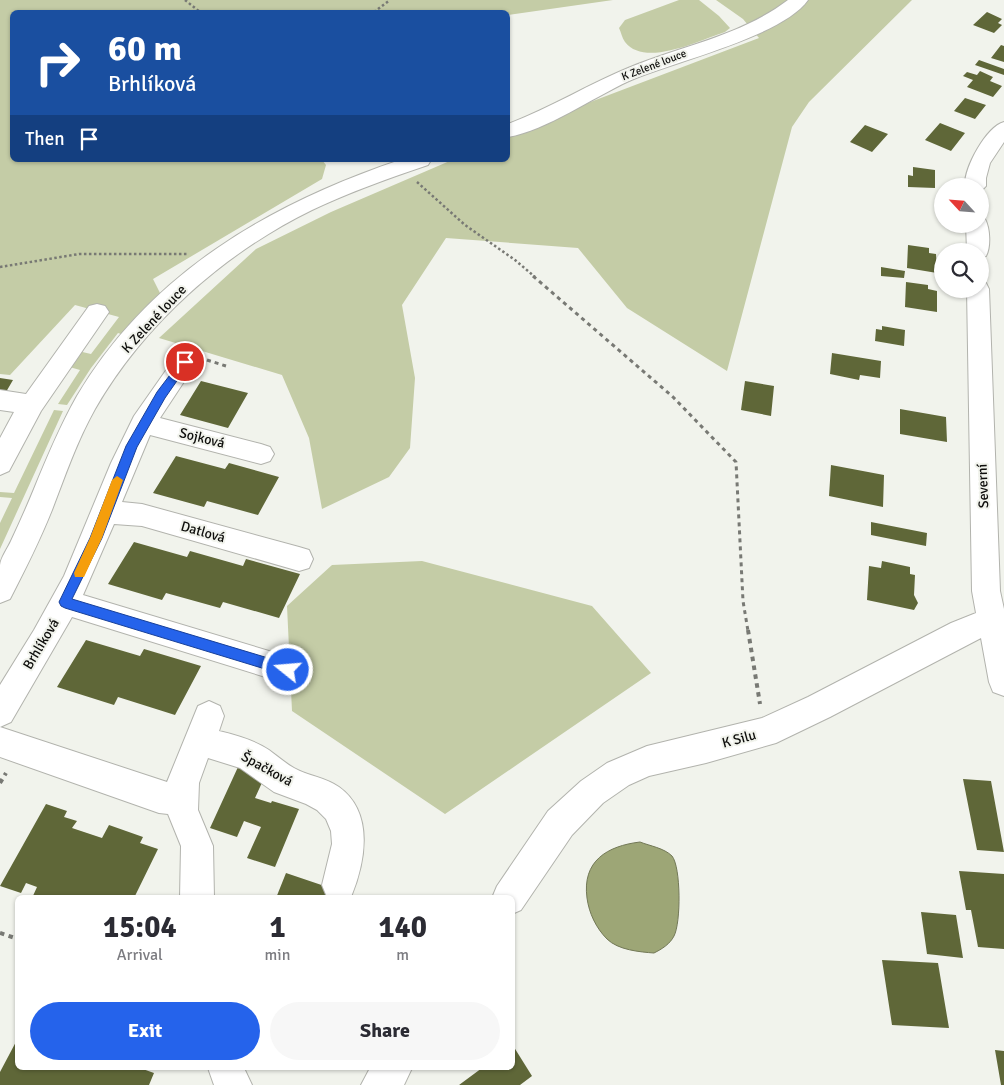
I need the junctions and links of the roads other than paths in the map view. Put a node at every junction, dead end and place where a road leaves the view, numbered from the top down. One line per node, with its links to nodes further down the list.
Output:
1 (799, 0): 3 (street, K Zelené louce)
2 (1004, 128): 5 (street)
3 (510, 130)
4 (410, 164): 16 (street, K Zelené louce)
5 (975, 178)
6 (978, 298): 18 (street, Severní)
7 (97, 312): 10 (street)
8 (185, 362): 11 (street, Brhlíková)
9 (0, 400): 10 (street)
10 (31, 404): 13 (street)
11 (144, 423): 12 (street, Sojková); 14 (street, Brhlíková)
12 (260, 454)
13 (0, 464)
14 (106, 512): 15 (street, Datlová); 17 (street, Brhlíková)
15 (299, 559)
16 (0, 590)
17 (65, 602): 19 (street); 21 (street, Brhlíková)
18 (998, 622): 20 (street, Severní); 26 (street, K Silu)
19 (288, 670)
20 (1004, 682)
21 (0, 712)
22 (0, 742): 23 (street)
23 (183, 797): 24 (street, Špačková); 25 (street, Špačková)
24 (340, 885)
25 (197, 895)
26 (511, 895)
27 (227, 1070): 29 (street)
28 (392, 1070): 30 (street)
29 (234, 1085)
30 (380, 1085)

